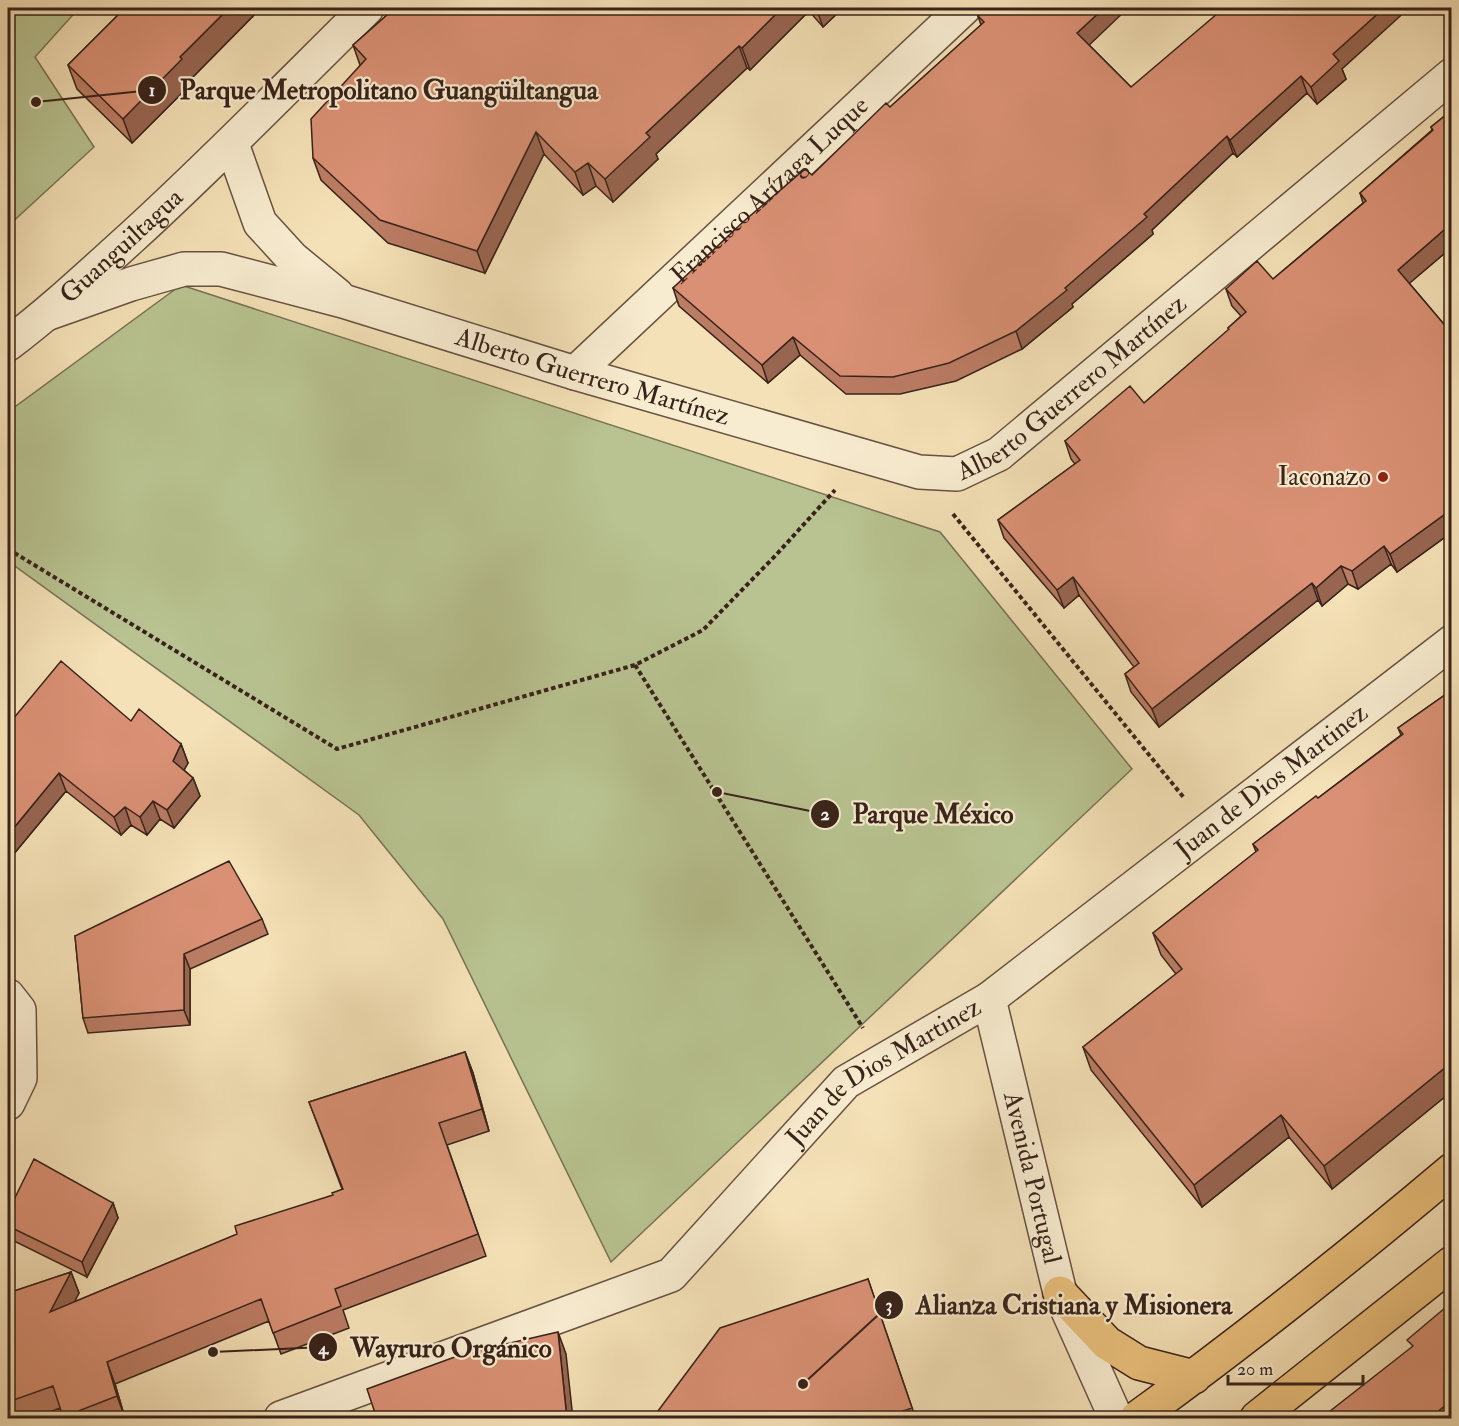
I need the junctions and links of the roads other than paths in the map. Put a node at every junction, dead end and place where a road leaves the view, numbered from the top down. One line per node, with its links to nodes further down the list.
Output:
1 (367, 8): 4 (street, Guanguiltagua)
2 (964, 8): 8 (street, Francisco Arízaga Luque)
3 (1452, 75): 8 (street, Alberto Guerrero Martínez)
4 (232, 144): 5 (street, Alberto Guerrero Martínez); 6 (street, Guanguiltagua)
5 (343, 300): 6 (street, Alberto Guerrero Martínez); 8 (street, Alberto Guerrero Martínez)
6 (49, 313): 7 (street, Guanguiltagua)
7 (8, 344)
8 (575, 373)
9 (1452, 642): 11 (street, Juan de Dios Martinez)
10 (8, 996): 12 (street)
11 (989, 999): 15 (street, Avenida Portugal); 17 (street, Juan de Dios Martinez)
12 (8, 1103)
13 (1452, 1170): 16 (main road)
14 (1452, 1263): 20 (main road)
15 (1060, 1293): 16 (main road); 18 (street, Avenida Portugal)
16 (1194, 1377): 19 (main road)
17 (281, 1419)
18 (1116, 1419)
19 (1137, 1419)
20 (1257, 1419)

